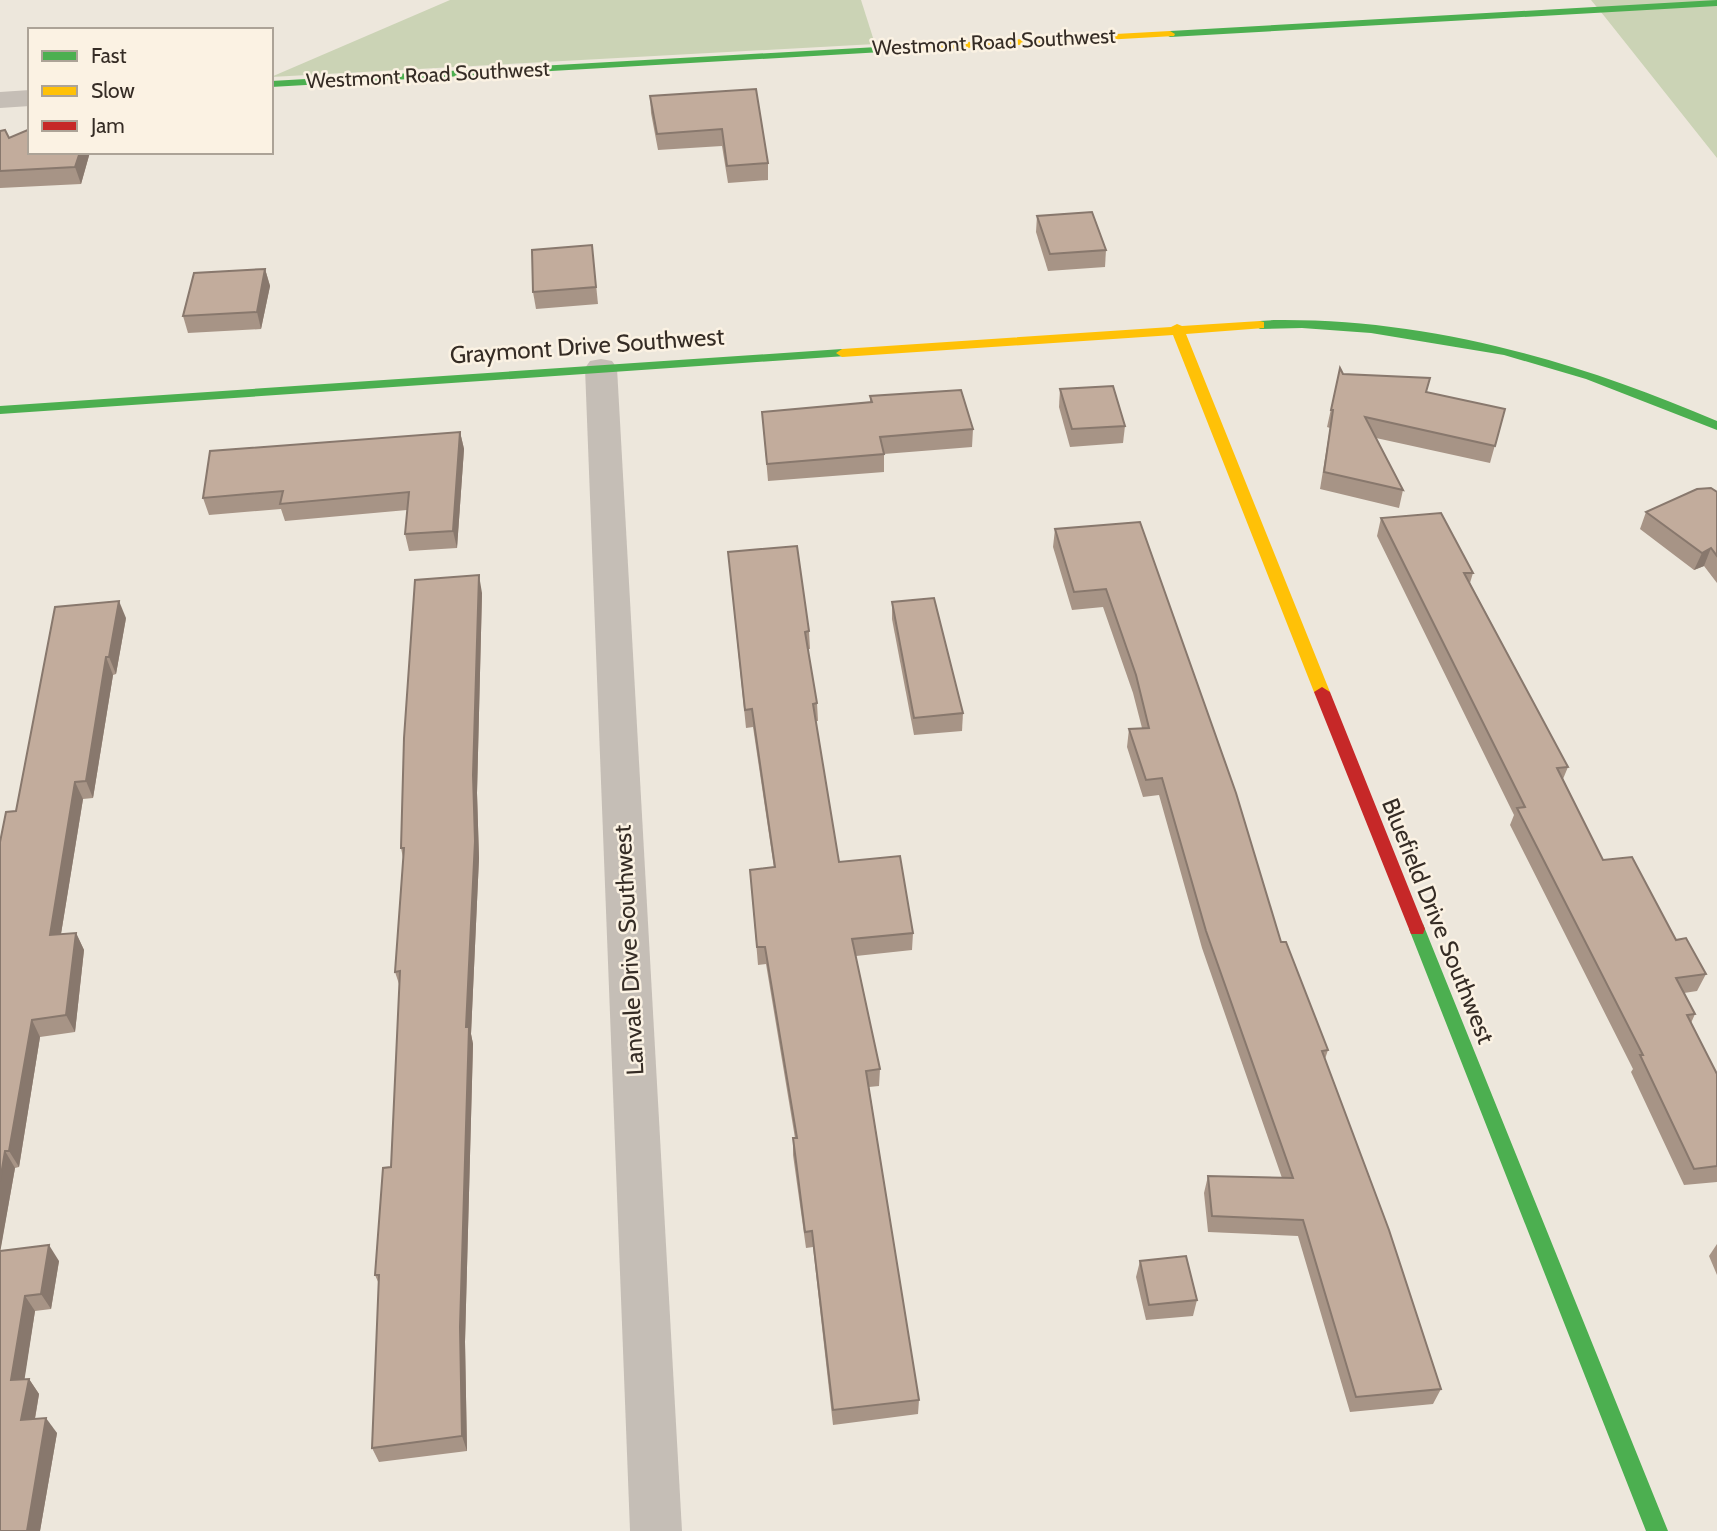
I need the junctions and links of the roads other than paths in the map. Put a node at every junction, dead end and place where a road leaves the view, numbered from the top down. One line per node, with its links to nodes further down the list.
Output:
1 (1717, 3): 2 (street, Westmont Road Southwest)
2 (273, 84)
3 (28, 98): 4 (street)
4 (0, 100)
5 (1177, 328): 6 (street, Graymont Drive Southwest); 8 (street, Graymont Drive Southwest); 10 (street, Bluefield Drive Southwest)
6 (601, 368): 7 (street, Graymont Drive Southwest); 9 (street, Lanvale Drive Southwest)
7 (0, 410)
8 (1717, 426)
9 (656, 1531)
10 (1657, 1531)

